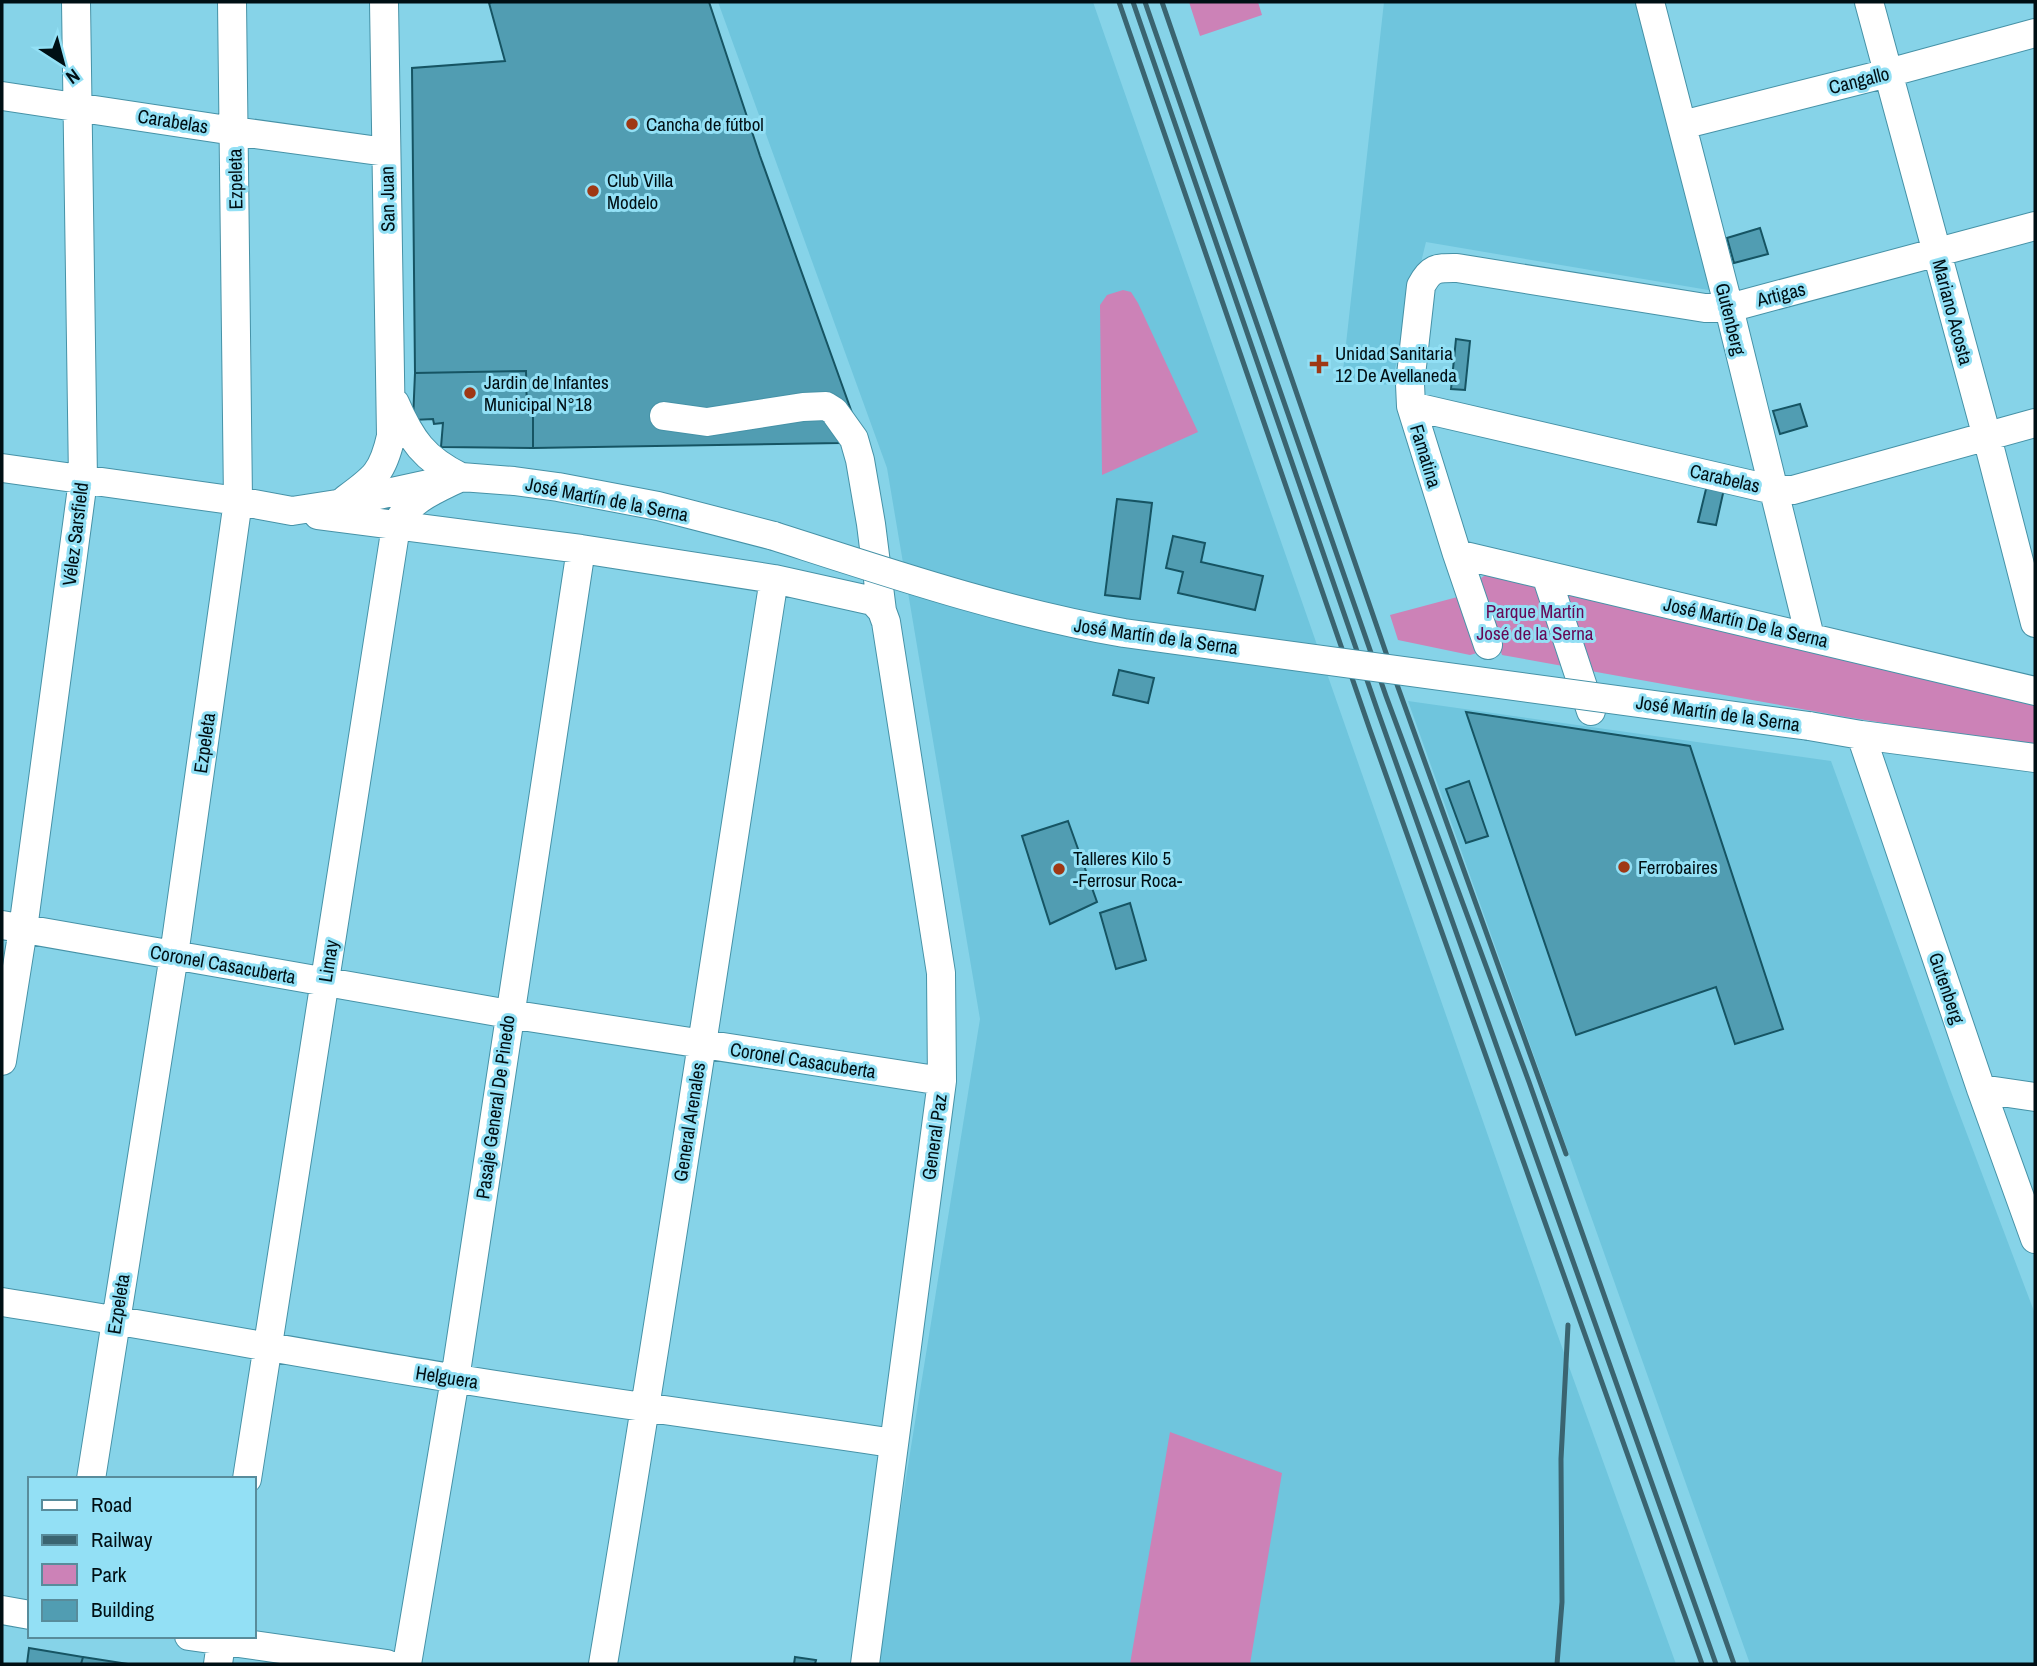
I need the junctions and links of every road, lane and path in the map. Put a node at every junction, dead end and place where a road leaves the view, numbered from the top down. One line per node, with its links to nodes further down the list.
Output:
1 (76, 2): 9 (street, Vélez Sarsfield)
2 (232, 2): 11 (street, Ezpeleta)
3 (384, 2): 12 (street, San Juan)
4 (1650, 2): 10 (street, Gutenberg)
5 (1869, 2): 7 (street, Mariano Acosta)
6 (2035, 33): 7 (street, Cangallo)
7 (1888, 73): 10 (street, Cangallo); 14 (street, Mariano Acosta)
8 (2, 96): 9 (street, Carabelas)
9 (77, 106): 11 (street, Carabelas); 24 (street, Vélez Sarsfield)
10 (1682, 125): 16 (street, Gutenberg)
11 (234, 131): 12 (street, Carabelas); 26 (street, Ezpeleta)
12 (386, 152): 17 (street, San Juan)
13 (2035, 226): 14 (street, Artigas)
14 (1938, 254): 16 (street, Artigas); 21 (street, Mariano Acosta)
15 (1439, 268): 16 (street, Artigas); 18 (street, Famatina)
16 (1729, 308): 25 (street, Gutenberg)
17 (391, 396): 23 (street, San Juan); 27 (street, San Juan)
18 (1412, 406): 25 (street, Carabelas); 31 (street, Famatina)
19 (664, 416): 34 (street, General Paz)
20 (2035, 423): 21 (street, Carabelas)
21 (1987, 437): 25 (street, Carabelas); 35 (street, Mariano Acosta)
22 (2, 468): 24 (street, José Martín de la Serna)
23 (461, 477): 27 (street, José Martín de la Serna); 29 (street); 40 (street, José Martín de la Serna, bridge)
24 (83, 480): 26 (street, José Martín de la Serna); 42 (street, Vélez Sarsfield)
25 (1774, 489): 36 (street, Gutenberg)
26 (238, 501): 28 (street, José Martín de la Serna); 43 (street, Ezpeleta)
27 (337, 505): 28 (street, José Martín de la Serna)
28 (292, 511): 29 (street, José Martín de la Serna)
29 (396, 526): 30 (street, José Martín de la Serna); 44 (street, Limay)
30 (581, 550): 33 (street, José Martín de la Serna); 45 (street, Pasaje General De Pinedo)
31 (1457, 554): 32 (street, José Martín De la Serna); 37 (street, Famatina)
32 (1546, 575): 36 (street, José Martín De la Serna); 39 (street)
33 (774, 579): 34 (street, José Martín de la Serna); 46 (street, General Arenales)
34 (882, 611): 48 (street, General Paz)
35 (2034, 616)
36 (1810, 637): 38 (street, José Martín De la Serna)
37 (1489, 645)
38 (2035, 691)
39 (1591, 711)
40 (1861, 735): 41 (street, José Martín de la Serna); 49 (street, Gutenberg)
41 (2035, 758)
42 (12, 927): 43 (street, Coronel Casacuberta); 47 (street, Vélez Sarsfield)
43 (174, 955): 44 (street, Coronel Casacuberta); 53 (street, Ezpeleta)
44 (325, 982): 45 (street, Coronel Casacuberta); 54 (street, Limay)
45 (509, 1013): 46 (street, Coronel Casacuberta); 55 (street, Pasaje General De Pinedo)
46 (701, 1044): 48 (street, Coronel Casacuberta); 56 (street, General Arenales)
47 (2, 1061)
48 (942, 1081): 57 (street, General Paz)
49 (1981, 1089): 50 (street); 51 (street, Gutenberg)
50 (2035, 1097)
51 (2035, 1239)
52 (2, 1302): 53 (street, Helguera)
53 (115, 1319): 54 (street, Helguera); 58 (street, Ezpeleta)
54 (268, 1348): 55 (street, Helguera); 59 (street, Limay)
55 (455, 1379): 56 (street, Helguera); 65 (street, Pasaje General De Pinedo)
56 (646, 1406): 57 (street, Helguera); 66 (street, General Arenales)
57 (894, 1443): 67 (street, General Paz)
58 (91, 1477)
59 (247, 1477)
60 (2, 1611): 61 (street)
61 (28, 1615)
62 (195, 1638): 63 (street)
63 (220, 1647): 64 (street)
64 (387, 1664)
65 (407, 1664)
66 (603, 1664)
67 (865, 1664)

